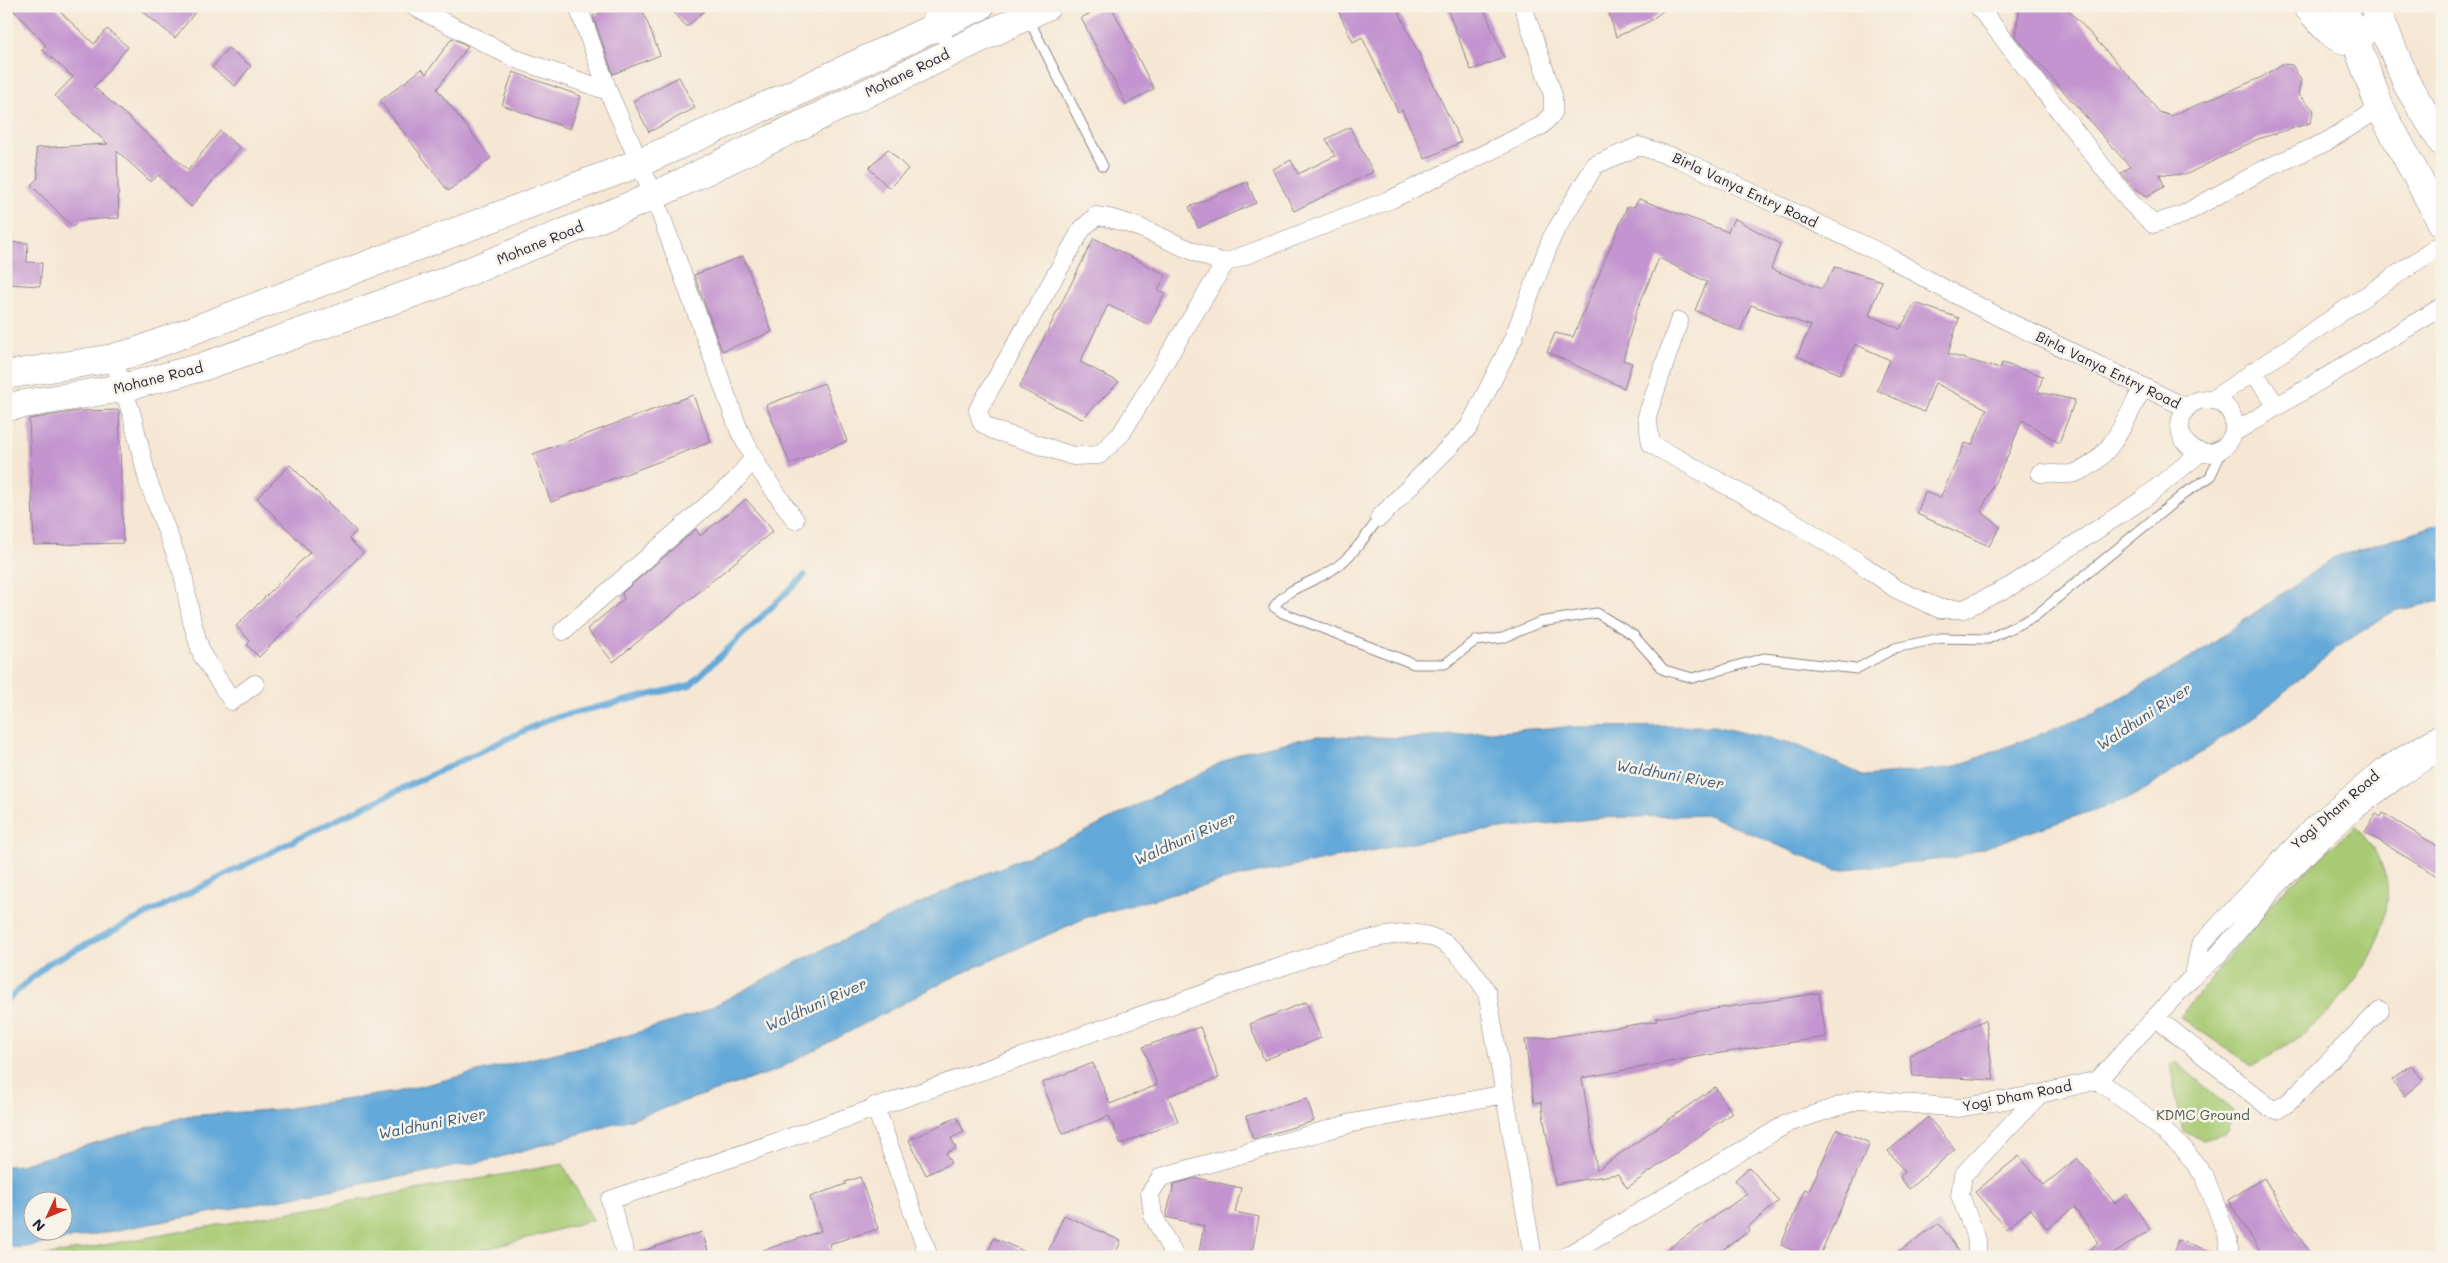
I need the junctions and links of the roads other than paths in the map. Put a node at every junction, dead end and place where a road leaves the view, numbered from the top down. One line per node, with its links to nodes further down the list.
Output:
1 (413, 6): 13 (street)
2 (578, 6): 13 (street)
3 (980, 6): 10 (main road, Mohane Road)
4 (1522, 6): 21 (street)
5 (1978, 6): 14 (street)
6 (2308, 6): 11 (main road)
7 (2343, 6): 11 (main road)
8 (1037, 11): 12 (main road, Mohane Road); 17 (lane)
9 (2378, 13): 11 (main road); 15 (main road)
10 (934, 16): 12 (street); 16 (main road, Mohane Road)
11 (2354, 39): 14 (main road)
12 (951, 51): 18 (main road, Mohane Road)
13 (608, 91): 16 (street)
14 (2380, 108): 19 (main road)
15 (2442, 142)
16 (639, 164): 18 (street); 24 (main road, Mohane Road)
17 (1103, 166)
18 (654, 196): 28 (main road, Mohane Road); 35 (street)
19 (2442, 223)
20 (2442, 244): 25 (street)
21 (1225, 263): 21 (street)
22 (2442, 307): 30 (street)
23 (1679, 321): 34 (street)
24 (113, 358): 26 (main road, Mohane Road); 28 (street)
25 (2253, 371): 29 (street); 30 (street)
26 (6, 375)
27 (2143, 387): 32 (street, Birla Vanya Entry Road); 36 (street); 37 (street, Birla Vanya Entry Road)
28 (122, 388): 31 (main road, Mohane Road); 40 (street)
29 (2212, 400): 32 (street); 33 (street)
30 (2276, 405): 33 (street)
31 (6, 407)
32 (2187, 408): 34 (street)
33 (2229, 440): 34 (street); 37 (lane)
34 (2201, 452)
35 (753, 459): 38 (street); 39 (street)
36 (2040, 473)
37 (1379, 518)
38 (795, 520)
39 (563, 631)
40 (255, 684)
41 (2442, 732): 43 (street, Yogi Dham Road)
42 (2442, 751): 43 (street, Yogi Dham Road)
43 (2194, 975): 45 (street, Yogi Dham Road)
44 (2380, 1010): 45 (street)
45 (2155, 1017): 46 (street, Yogi Dham Road)
46 (2098, 1080): 48 (street, Yogi Dham Road); 56 (street)
47 (1505, 1094): 49 (street); 52 (street); 53 (street)
48 (2040, 1094): 54 (street, Yogi Dham Road); 55 (street)
49 (875, 1106): 50 (street); 51 (street)
50 (626, 1257)
51 (929, 1257)
52 (1174, 1257)
53 (1533, 1257)
54 (1564, 1257)
55 (1977, 1257)
56 (2230, 1257)

